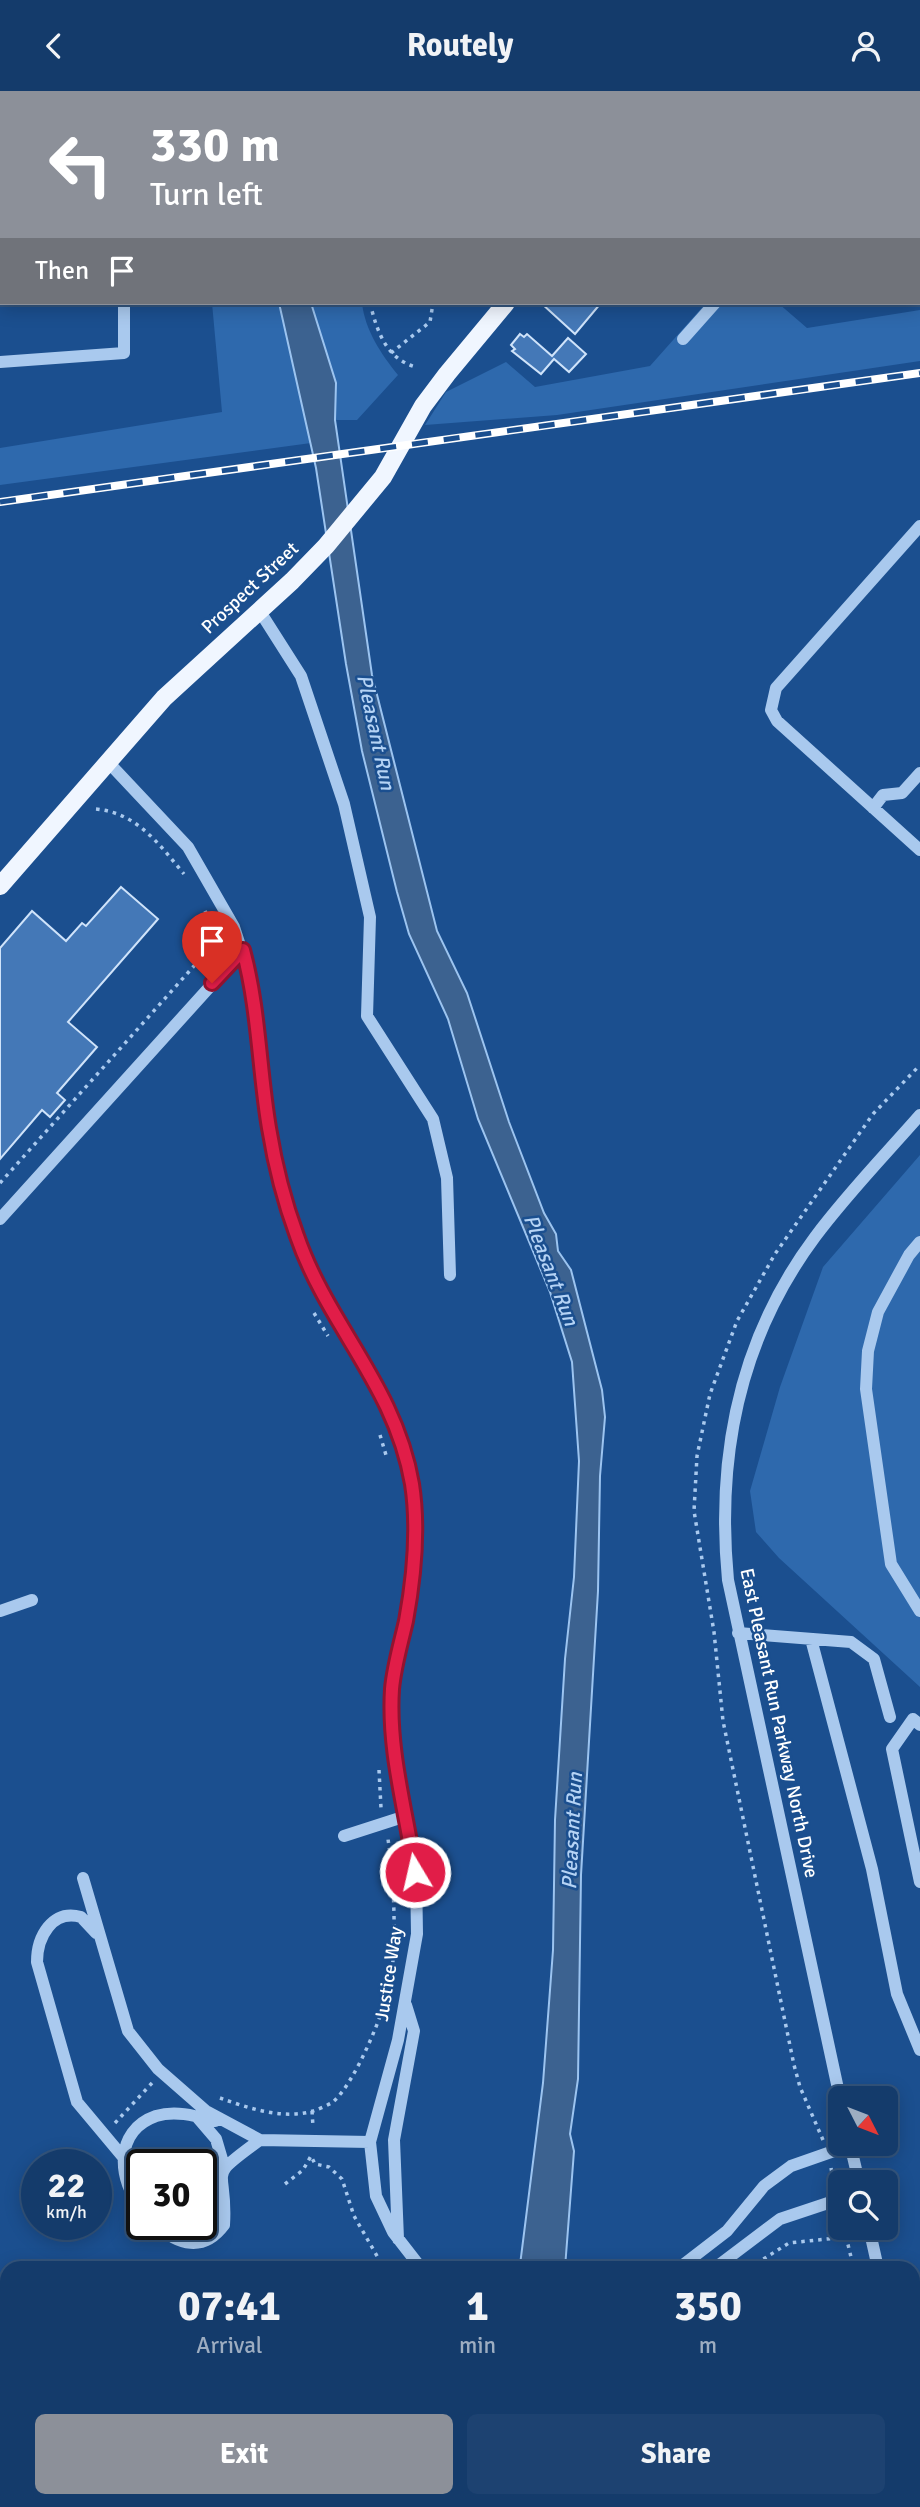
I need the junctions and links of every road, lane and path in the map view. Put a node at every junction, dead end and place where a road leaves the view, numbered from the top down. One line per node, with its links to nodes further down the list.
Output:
1 (124, 305): 8 (street)
2 (370, 305): 7 (path)
3 (433, 305): 7 (path)
4 (504, 305): 11 (main road, Prospect Street)
5 (713, 305): 6 (street)
6 (683, 339)
7 (391, 353): 9 (path)
8 (0, 362)
9 (416, 367)
10 (920, 527): 14 (street)
11 (259, 610): 12 (main road, Prospect Street); 27 (street)
12 (108, 762): 18 (main road, Prospect Street); 22 (street, Justice Way)
13 (920, 773): 14 (street)
14 (873, 808): 16 (street)
15 (96, 809): 17 (path)
16 (920, 850)
17 (189, 880)
18 (0, 886)
19 (201, 903): 20 (path)
20 (219, 938): 21 (path); 24 (path)
21 (223, 947)
22 (243, 950): 25 (street); 41 (street, Justice Way)
23 (920, 1115): 35 (street, East Pleasant Run Parkway North Drive)
24 (0, 1183)
25 (0, 1219)
26 (920, 1243): 34 (street)
27 (450, 1275)
28 (318, 1322): 29 (path)
29 (331, 1342)
30 (380, 1433): 31 (path)
31 (387, 1457)
32 (32, 1600): 33 (street)
33 (0, 1611)
34 (920, 1611)
35 (738, 1633): 36 (street); 50 (street, East Pleasant Run Parkway North Drive)
36 (811, 1639): 37 (street); 48 (street)
37 (890, 1717)
38 (920, 1725): 45 (street)
39 (379, 1767): 40 (path)
40 (380, 1804)
41 (406, 1816): 42 (street); 47 (street, Justice Way)
42 (344, 1836)
43 (387, 1836): 52 (path)
44 (83, 1878): 46 (street)
45 (920, 1882)
46 (104, 1945): 54 (street); 60 (street)
47 (405, 2001): 58 (street, Justice Way); 66 (street)
48 (920, 2050)
49 (156, 2079): 56 (path)
50 (838, 2086)
51 (210, 2094): 52 (path)
52 (312, 2111): 55 (path)
53 (197, 2117): 54 (street); 60 (street); 61 (street)
54 (226, 2124): 57 (street)
55 (313, 2126)
56 (110, 2127)
57 (260, 2140): 58 (street); 61 (street)
58 (370, 2142): 66 (street, Justice Way)
59 (828, 2153): 74 (street)
60 (123, 2157): 62 (street)
61 (223, 2166): 65 (street)
62 (126, 2184)
63 (285, 2185): 72 (path)
64 (828, 2203): 75 (street)
65 (217, 2235)
66 (398, 2239): 73 (street, Justice Way)
67 (828, 2239): 76 (path)
68 (177, 2240): 69 (street)
69 (210, 2240)
70 (847, 2240): 77 (path)
71 (872, 2240): 78 (street)
72 (380, 2261)
73 (415, 2261)
74 (688, 2261)
75 (724, 2261)
76 (760, 2261)
77 (849, 2261)
78 (876, 2261)

